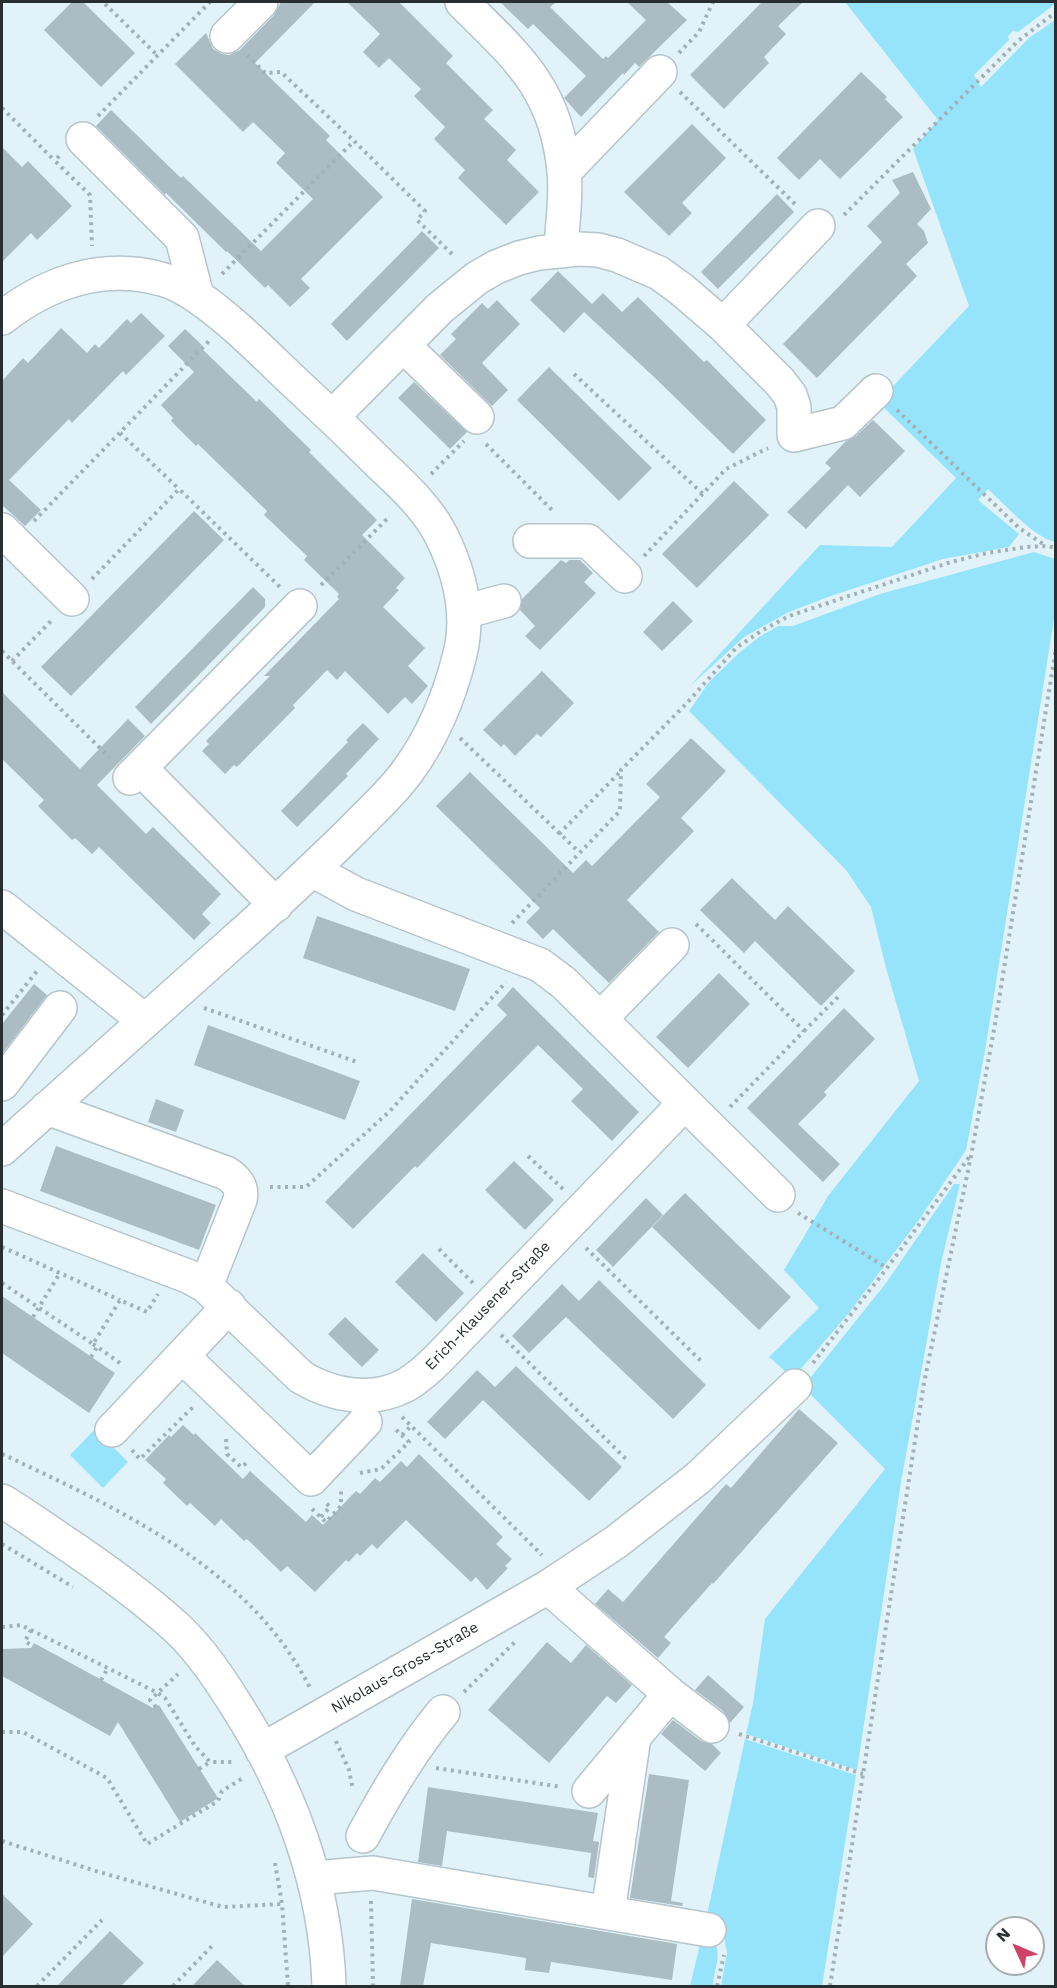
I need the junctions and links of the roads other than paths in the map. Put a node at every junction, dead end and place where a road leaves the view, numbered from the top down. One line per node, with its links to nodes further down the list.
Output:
1 (261, 2): 3 (street)
2 (462, 2): 6 (street)
3 (227, 36)
4 (660, 72): 6 (street)
5 (83, 139): 9 (street)
6 (564, 172): 8 (street)
7 (818, 226): 11 (street)
8 (561, 249): 11 (street); 12 (street)
9 (197, 296): 10 (street); 14 (street)
10 (2, 316)
11 (723, 325): 13 (street)
12 (403, 345): 14 (street); 15 (street)
13 (876, 391)
14 (332, 417): 22 (street)
15 (474, 432)
16 (8, 536): 19 (street)
17 (530, 541): 18 (street)
18 (624, 576)
19 (72, 598)
20 (504, 602): 22 (street)
21 (300, 606): 24 (street)
22 (464, 612): 23 (street)
23 (312, 870): 24 (street); 28 (street)
24 (276, 905): 29 (street)
25 (2, 907): 29 (street)
26 (672, 945): 28 (street)
27 (60, 1008): 30 (street)
28 (600, 1019): 31 (street)
29 (145, 1021): 32 (street)
30 (2, 1084)
31 (685, 1103): 34 (street); 36 (street, Erich-Klausener-Straße)
32 (47, 1108): 33 (street); 36 (street)
33 (2, 1149)
34 (778, 1195)
35 (2, 1206): 36 (street, Erich-Klausener-Straße)
36 (218, 1296): 37 (street)
37 (182, 1356): 39 (street); 40 (street)
38 (795, 1386): 42 (street, Nikolaus-Gross-Straße)
39 (379, 1425)
40 (112, 1430)
41 (2, 1501): 47 (street)
42 (556, 1582): 43 (street); 47 (street, Nikolaus-Gross-Straße)
43 (670, 1694): 45 (street); 46 (street)
44 (443, 1712): 49 (street)
45 (712, 1726)
46 (634, 1737): 48 (street); 51 (street)
47 (244, 1756): 50 (street)
48 (589, 1791)
49 (363, 1836)
50 (314, 1878): 51 (street); 53 (street)
51 (608, 1912): 52 (street)
52 (709, 1930)
53 (329, 1986)

